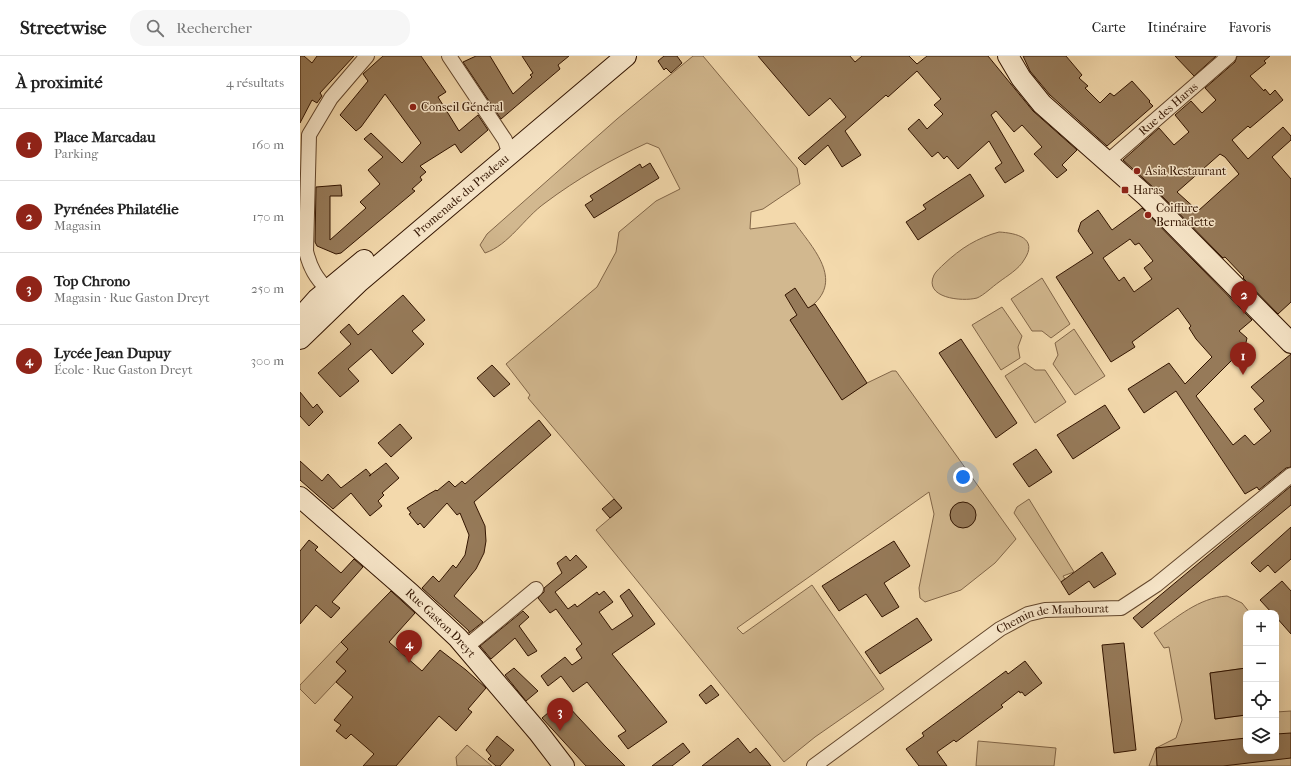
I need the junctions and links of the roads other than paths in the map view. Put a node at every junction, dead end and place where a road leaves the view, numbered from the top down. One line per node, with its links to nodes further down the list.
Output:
1 (367, 56): 7 (street)
2 (449, 56): 8 (street)
3 (605, 56): 8 (street, Promenade du Pradeau)
4 (626, 56): 8 (street, Promenade du Pradeau)
5 (1008, 56): 9 (street)
6 (1229, 56): 9 (street, Rue des Haras)
7 (304, 134): 10 (street)
8 (504, 150): 10 (street, Promenade du Pradeau); 13 (street, Promenade du Pradeau)
9 (1107, 162): 12 (street)
10 (328, 290): 11 (street, Promenade du Pradeau)
11 (300, 318)
12 (1287, 330)
13 (300, 339)
14 (1291, 475): 19 (street, Chemin de Mauhourat)
15 (300, 497): 17 (street, Rue Gaston Dreyt)
16 (536, 589): 17 (street)
17 (466, 647): 18 (street, Rue Gaston Dreyt)
18 (564, 766)
19 (814, 766)

